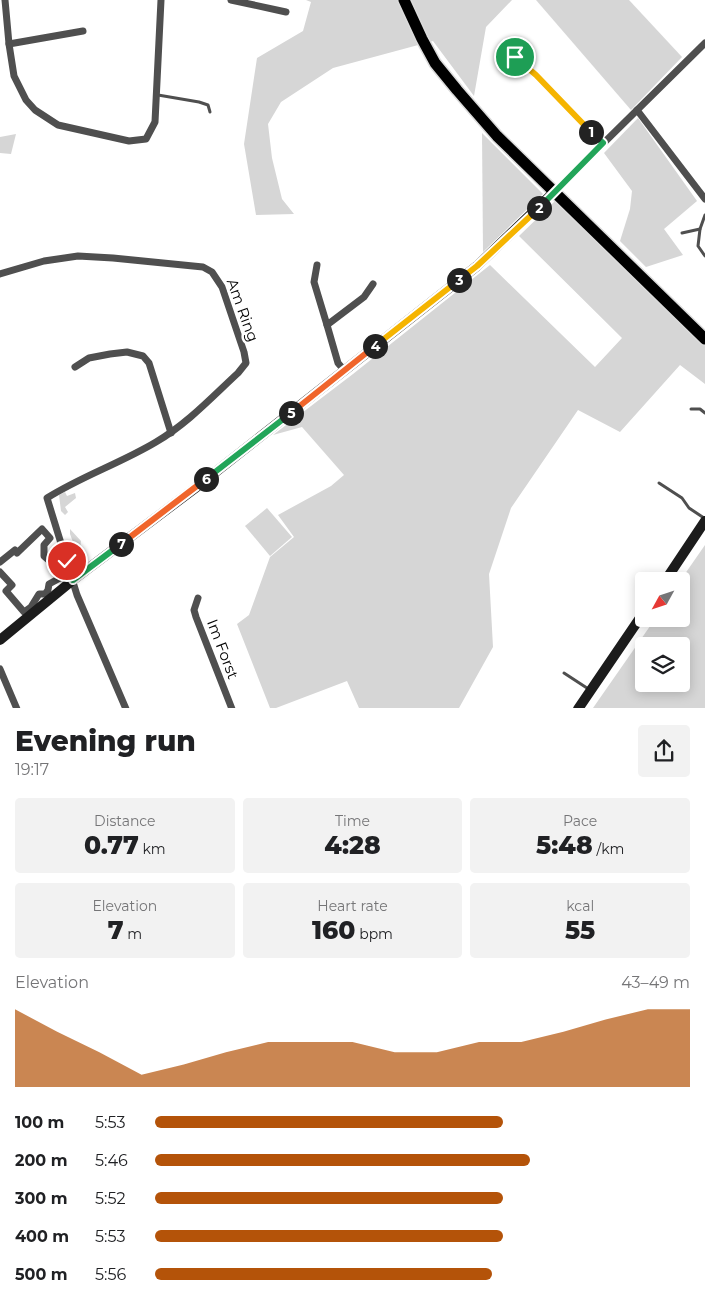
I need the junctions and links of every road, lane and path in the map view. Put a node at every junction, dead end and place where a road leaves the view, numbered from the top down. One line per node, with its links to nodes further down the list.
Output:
1 (5, 0): 8 (street)
2 (161, 0): 10 (street)
3 (230, 0): 5 (street)
4 (404, 0): 14 (main road)
5 (286, 12)
6 (83, 32): 8 (street)
7 (705, 43): 11 (street)
8 (9, 44): 10 (street)
9 (515, 57): 13 (street)
10 (157, 95): 12 (lane)
11 (637, 110): 13 (street); 15 (street)
12 (210, 112)
13 (603, 143): 14 (street)
14 (556, 192): 24 (main road); 26 (street)
15 (705, 199)
16 (705, 215): 17 (lane)
17 (700, 228): 18 (lane); 19 (lane)
18 (682, 233)
19 (705, 256)
20 (317, 264): 23 (street)
21 (0, 274): 29 (street, Am Ring)
22 (373, 284): 23 (street)
23 (327, 324): 26 (street)
24 (705, 339)
25 (74, 367): 29 (street)
26 (344, 370): 37 (street)
27 (691, 409): 28 (lane)
28 (705, 412)
29 (171, 433): 32 (street, Am Ring)
30 (659, 483): 31 (lane)
31 (705, 520): 36 (street)
32 (56, 525): 33 (lane); 37 (street)
33 (46, 534): 34 (street); 39 (street)
34 (0, 562)
35 (0, 572): 39 (street)
36 (671, 572)
37 (73, 580): 39 (street); 46 (street)
38 (198, 598): 47 (street, Im Forst)
39 (33, 609): 41 (street)
40 (635, 625): 44 (street)
41 (0, 640)
42 (0, 669): 45 (street)
43 (564, 673): 44 (lane)
44 (591, 690): 48 (street)
45 (17, 708)
46 (126, 708)
47 (232, 708)
48 (578, 708)

